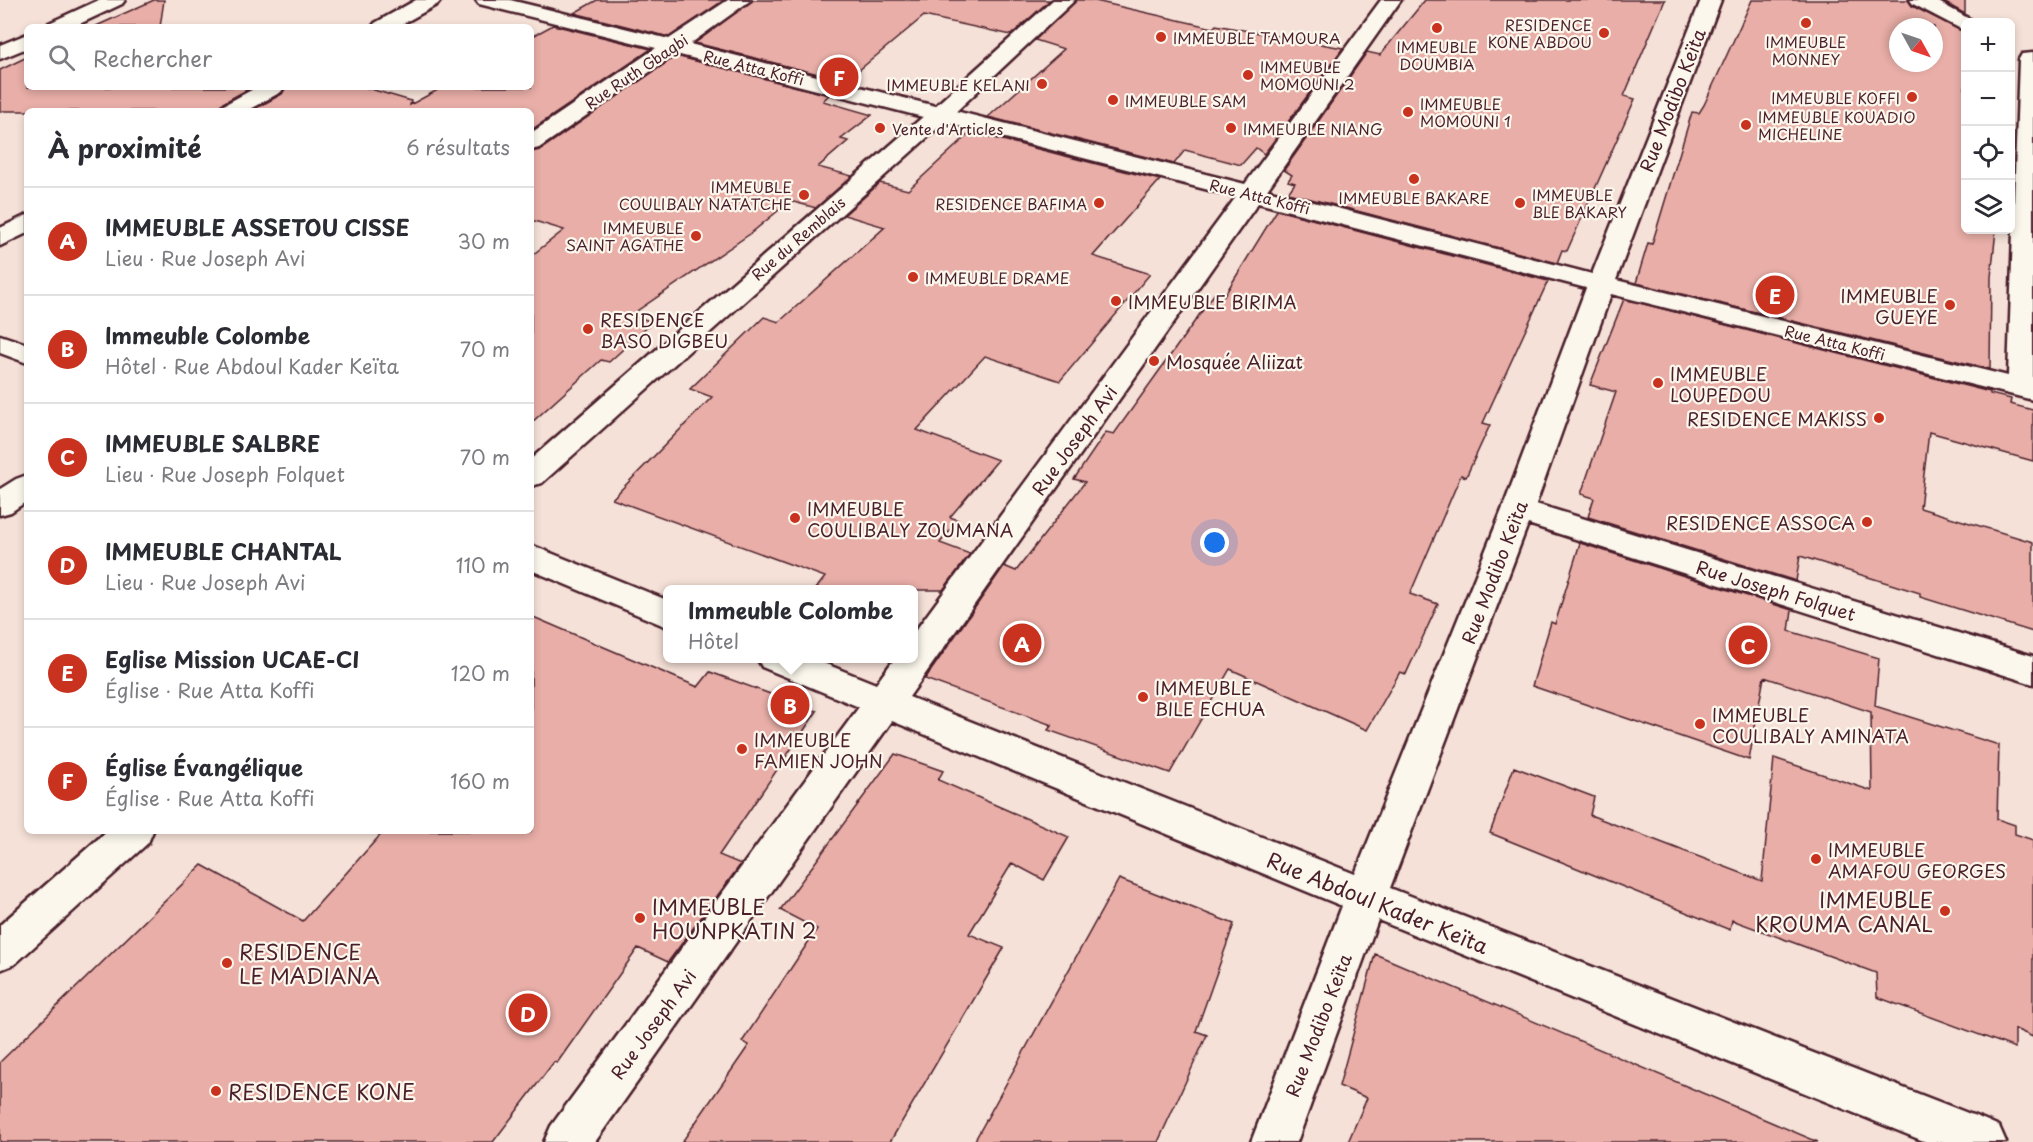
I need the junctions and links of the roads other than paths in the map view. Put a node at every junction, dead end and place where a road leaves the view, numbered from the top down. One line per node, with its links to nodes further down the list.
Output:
1 (115, 0): 10 (street)
2 (431, 0): 11 (street)
3 (486, 0): 13 (street, Rue Atta Koffi)
4 (741, 0): 13 (street, Rue Ruth Gbagbi)
5 (1065, 0): 18 (street, Rue du Remblais)
6 (1391, 0): 20 (street, Rue Joseph Avi)
7 (1711, 0): 24 (street, Rue Modibo Keïta)
8 (1920, 0): 9 (street)
9 (1961, 22)
10 (63, 24)
11 (387, 24)
12 (24, 41): 14 (street)
13 (672, 47): 18 (street, Rue Atta Koffi); 19 (street, Rue Ruth Gbagbi)
14 (0, 52)
15 (2024, 56): 21 (street)
16 (268, 90): 17 (street)
17 (235, 108)
18 (941, 113): 20 (street, Rue Atta Koffi); 28 (street, Rue du Remblais)
19 (534, 141)
20 (1250, 194): 24 (street, Rue Atta Koffi); 34 (street, Rue Joseph Avi)
21 (2030, 218): 27 (street)
22 (24, 225): 23 (street)
23 (0, 238)
24 (1601, 284): 27 (street, Rue Atta Koffi); 31 (street, Rue Modibo Keïta)
25 (0, 343): 26 (street)
26 (24, 353)
27 (2027, 390)
28 (534, 473)
29 (24, 488): 30 (street)
30 (0, 504)
31 (1518, 510): 37 (street, Rue Joseph Folquet); 40 (street, Rue Modibo Keïta)
32 (534, 558): 33 (street)
33 (663, 612)
34 (918, 658)
35 (786, 663): 38 (street, Rue Abdoul Kader Keïta)
36 (914, 663): 38 (street, Rue Joseph Avi)
37 (2033, 670)
38 (884, 705): 40 (street, Rue Abdoul Kader Keïta); 43 (street, Rue Joseph Avi)
39 (131, 834): 41 (street)
40 (1366, 897): 42 (street, Rue Abdoul Kader Keïta); 44 (street, Rue Modibo Keïta)
41 (0, 951)
42 (1967, 1139)
43 (567, 1142)
44 (1274, 1142)

